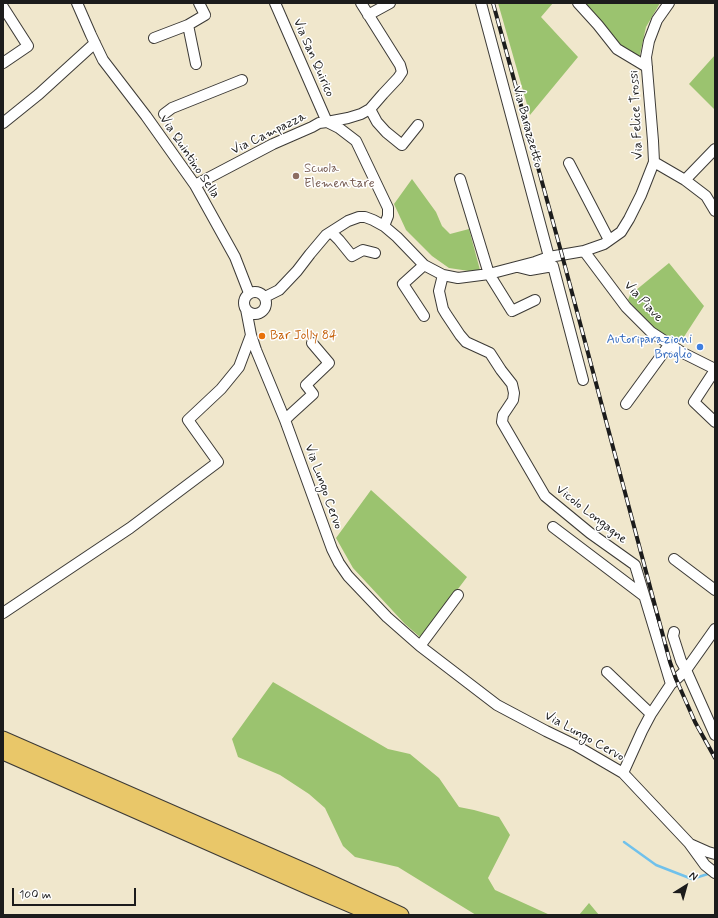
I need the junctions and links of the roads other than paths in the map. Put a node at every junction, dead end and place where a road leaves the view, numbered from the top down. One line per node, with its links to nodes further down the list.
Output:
1 (77, 3): 13 (street, Via Quintino Sella)
2 (199, 3): 11 (street)
3 (275, 3): 20 (street, Via San Quirico)
4 (360, 3): 10 (street)
5 (390, 3): 10 (street)
6 (481, 3): 35 (street, Via Barazzetto)
7 (578, 3): 16 (street)
8 (669, 3): 16 (street, Via Felice Trossi)
9 (3, 7): 14 (street)
10 (368, 15): 18 (street)
11 (188, 25): 12 (street); 15 (street)
12 (154, 38)
13 (95, 43): 21 (street); 28 (street, Via Quintino Sella)
14 (3, 63)
15 (196, 64)
16 (647, 67): 25 (street, Via Felice Trossi)
17 (242, 80): 19 (street)
18 (370, 110): 20 (street); 22 (street)
19 (164, 114)
20 (327, 122): 28 (street, Via Campazza); 30 (street, Via Campazza)
21 (3, 123)
22 (418, 125)
23 (715, 149): 27 (street)
24 (569, 162): 32 (street)
25 (654, 162): 27 (street); 32 (street, Via Felice Trossi)
26 (460, 180): 38 (street)
27 (685, 180): 29 (street)
28 (195, 185): 40 (street, Via Quintino Sella)
29 (714, 206)
30 (384, 226): 31 (street, Via Felice Trossi); 36 (street, Via Felice Trossi)
31 (331, 232): 34 (street); 41 (street, Via Felice Trossi)
32 (609, 240): 33 (street, Via Felice Trossi)
33 (584, 251): 35 (street, Via Felice Trossi); 49 (street, Via Piave)
34 (376, 253)
35 (549, 257): 37 (street, Via Felice Trossi)
36 (424, 265): 39 (street, Via Felice Trossi); 45 (street)
37 (516, 267): 38 (street, Via Felice Trossi); 51 (street, Via Felice Trossi)
38 (489, 274): 39 (street, Via Felice Trossi); 42 (street)
39 (443, 275): 59 (street, Vicolo Longagne)
40 (250, 293): 41 (street); 43 (street)
41 (265, 297): 44 (street)
42 (535, 300)
43 (246, 309): 44 (street); 46 (street, Via Lungo Cervo)
44 (261, 313): 46 (street)
45 (424, 316)
46 (249, 324): 47 (street, Via Lungo Cervo)
47 (251, 335): 53 (street, Via Lungo Cervo); 60 (street)
48 (312, 343): 53 (street)
49 (669, 345): 50 (street, Via Piave); 52 (street)
50 (715, 370): 54 (street, Via Piave)
51 (583, 380)
52 (626, 404)
53 (285, 420): 63 (street, Via Lungo Cervo)
54 (715, 422)
55 (553, 527): 59 (street)
56 (674, 559): 57 (street)
57 (715, 590)
58 (458, 595): 63 (street)
59 (644, 596): 66 (street, Vicolo Longagne)
60 (3, 613)
61 (715, 629): 64 (street)
62 (674, 632): 64 (street)
63 (420, 646): 71 (street, Via Lungo Cervo)
64 (686, 670): 66 (street); 68 (street)
65 (607, 672): 67 (street)
66 (671, 684): 67 (street)
67 (651, 714): 71 (street)
68 (715, 735)
69 (3, 739): 76 (highway)
70 (3, 752): 75 (highway)
71 (623, 773): 72 (street, Via Lungo Cervo)
72 (689, 843): 73 (street); 74 (street, Via Lungo Cervo)
73 (715, 855): 74 (street)
74 (714, 872)
75 (375, 915)
76 (401, 915)

